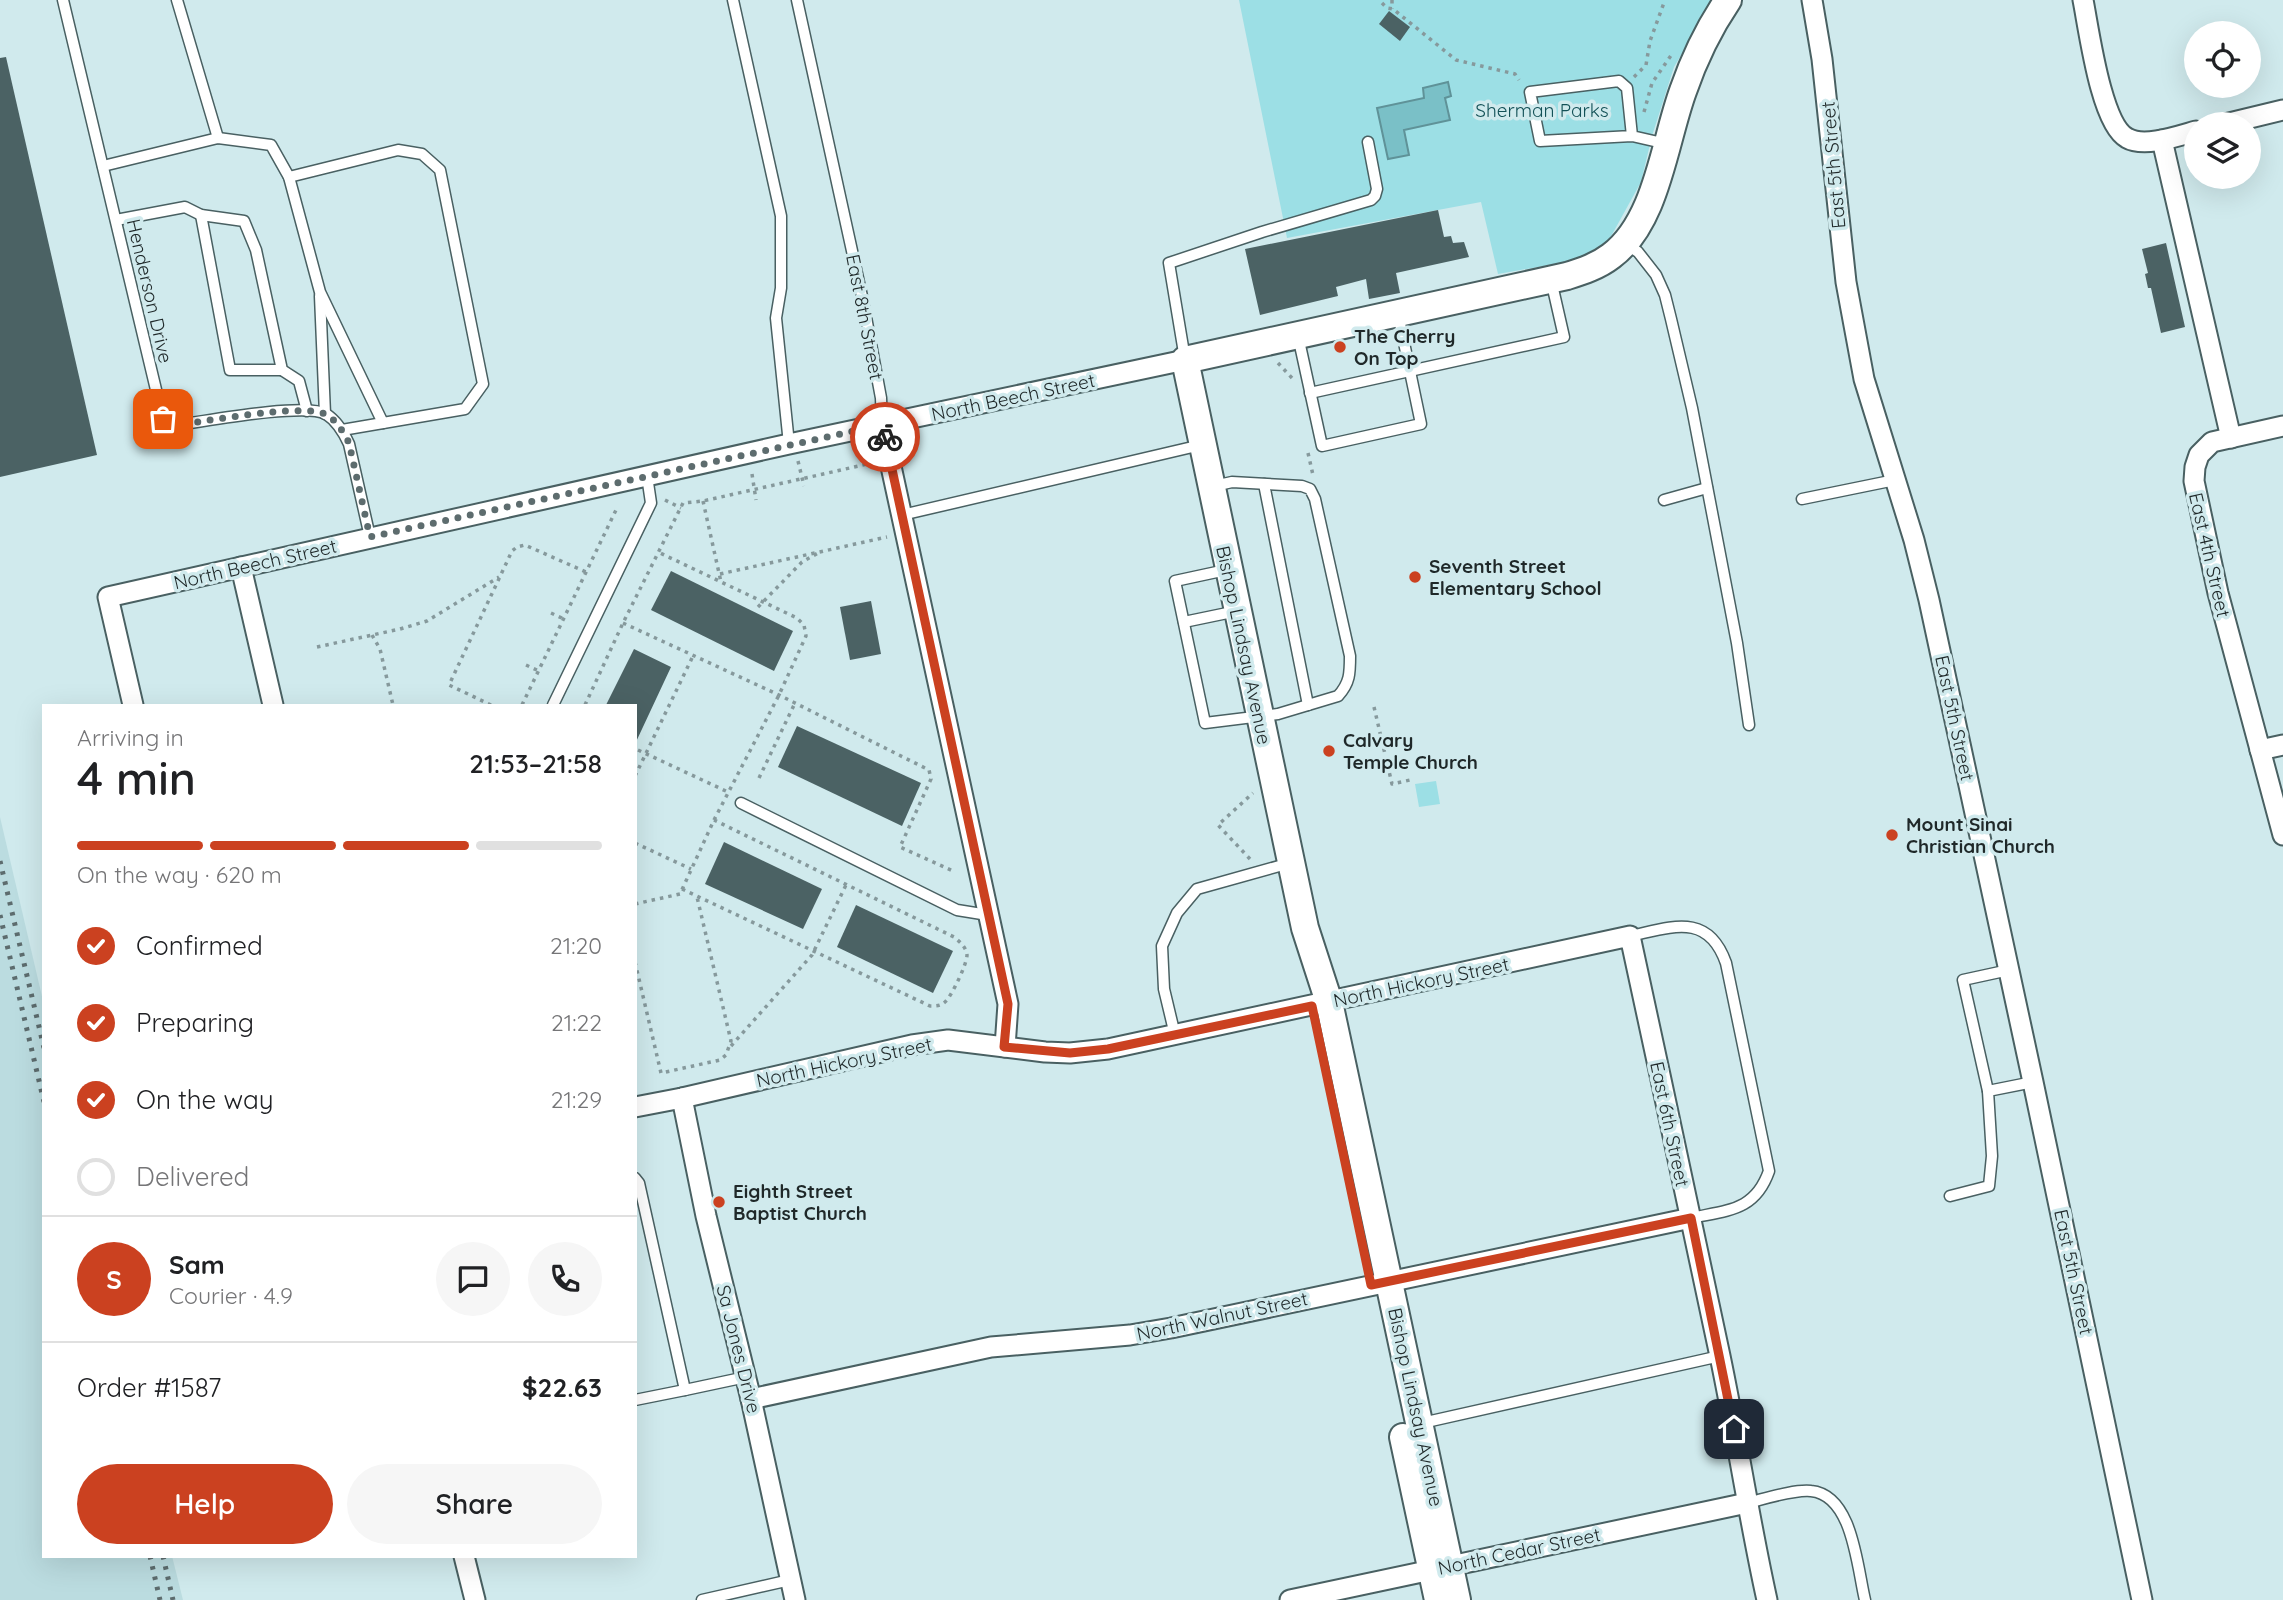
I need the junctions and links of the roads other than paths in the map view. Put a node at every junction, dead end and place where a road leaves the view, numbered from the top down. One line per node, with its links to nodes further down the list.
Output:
1 (63, 0): 16 (lane, Henderson Drive)
2 (177, 0): 12 (lane)
3 (733, 0): 37 (lane)
4 (797, 0): 32 (lane, East 8th Street)
5 (1728, 0): 15 (street, North Beech Street)
6 (1812, 0): 39 (street, East 5th Street)
7 (2083, 0): 13 (street)
8 (2283, 110): 9 (street)
9 (2261, 115)
10 (2184, 134): 13 (street)
11 (1632, 136): 11 (lane); 15 (lane)
12 (218, 138): 16 (lane); 17 (lane)
13 (2162, 140): 35 (street)
14 (1368, 142): 25 (lane)
15 (1667, 144): 20 (street, North Beech Street)
16 (103, 166): 19 (lane, Henderson Drive)
17 (289, 177): 22 (lane); 31 (lane)
18 (201, 215): 19 (lane); 26 (lane); 26 (lane)
19 (116, 220): 29 (lane, Henderson Drive)
20 (1625, 243): 21 (street, North Beech Street); 42 (lane)
21 (1551, 280): 23 (street, North Beech Street); 27 (lane)
22 (320, 292): 30 (lane); 31 (lane)
23 (1398, 314): 24 (street, North Beech Street); 27 (lane)
24 (1298, 335): 25 (street, North Beech Street); 28 (lane)
25 (1185, 360): 32 (street, North Beech Street); 36 (street, Bishop Lindsay Avenue)
26 (282, 370): 29 (lane)
27 (1410, 371): 28 (lane); 28 (lane)
28 (1310, 393)
29 (307, 411): 30 (lane, Henderson Drive)
30 (325, 414): 34 (lane)
31 (383, 424): 34 (lane)
32 (882, 425): 37 (street, North Beech Street); 45 (street, East 8th Street)
33 (2283, 426): 35 (street, East 4th Street)
34 (342, 430): 46 (lane)
35 (2231, 438): 58 (street, East 4th Street)
36 (1201, 445): 41 (street, Bishop Lindsay Avenue); 45 (lane)
37 (794, 452): 38 (street, North Beech Street)
38 (647, 476): 46 (street, North Beech Street); 53 (lane)
39 (1895, 480): 43 (lane); 64 (street, East 5th Street)
40 (1264, 484): 41 (lane); 54 (lane); 54 (lane)
41 (1210, 486): 48 (street, Bishop Lindsay Avenue)
42 (1707, 488): 44 (lane); 56 (lane)
43 (1802, 499)
44 (1664, 500)
45 (902, 515): 62 (street, East 8th Street)
46 (370, 537): 47 (street, North Beech Street)
47 (241, 567): 51 (street, North Beech Street); 52 (street)
48 (1228, 569): 49 (street, Bishop Lindsay Avenue); 50 (lane)
49 (1237, 611): 50 (lane); 55 (street, Bishop Lindsay Avenue)
50 (1184, 622): 55 (lane)
51 (132, 704)
52 (273, 704)
53 (553, 704)
54 (1308, 705): 55 (lane)
55 (1259, 718): 61 (street, Bishop Lindsay Avenue)
56 (1749, 725)
57 (2283, 745): 58 (street)
58 (2260, 750): 60 (street, East 4th Street)
59 (741, 803): 62 (lane)
60 (2283, 835)
61 (1291, 863): 65 (street, Bishop Lindsay Avenue); 66 (lane)
62 (989, 915): 67 (street, East 8th Street)
63 (1630, 936): 65 (street, North Hickory Street); 74 (street, East 6th Street); 74 (lane)
64 (2009, 970): 68 (street, East 5th Street); 69 (lane)
65 (1320, 1004): 66 (street, North Hickory Street); 75 (street, Bishop Lindsay Avenue)
66 (1175, 1035): 67 (street, North Hickory Street)
67 (1004, 1047): 70 (street, North Hickory Street)
68 (2034, 1082): 69 (lane); 94 (street, East 5th Street)
69 (1987, 1091): 73 (lane)
70 (682, 1098): 71 (street, North Hickory Street); 77 (street, Sa Jones Drive)
71 (637, 1106)
72 (637, 1180): 78 (lane)
73 (1950, 1196)
74 (1691, 1218): 75 (street, North Walnut Street); 76 (street, East 6th Street)
75 (1380, 1283): 79 (street, North Walnut Street); 81 (street, Bishop Lindsay Avenue); 84 (street, Bishop Lindsay Avenue)
76 (1720, 1356): 81 (lane); 82 (street, East 6th Street)
77 (746, 1377): 78 (lane); 79 (street, Sa Jones Drive)
78 (685, 1390): 80 (lane)
79 (751, 1399): 85 (street, Sa Jones Drive)
80 (637, 1400)
81 (1418, 1424): 84 (street, Bishop Lindsay Avenue)
82 (1747, 1503): 84 (street, North Cedar Street); 92 (street, East 6th Street); 93 (lane)
83 (464, 1558): 86 (street)
84 (1441, 1567): 89 (street, North Cedar Street); 90 (street, Bishop Lindsay Avenue); 91 (street, Bishop Lindsay Avenue)
85 (790, 1580): 87 (lane); 88 (street, Sa Jones Drive)
86 (475, 1600)
87 (702, 1600)
88 (796, 1600)
89 (1290, 1600)
90 (1438, 1600)
91 (1457, 1600)
92 (1767, 1600)
93 (1865, 1600)
94 (2142, 1600)

